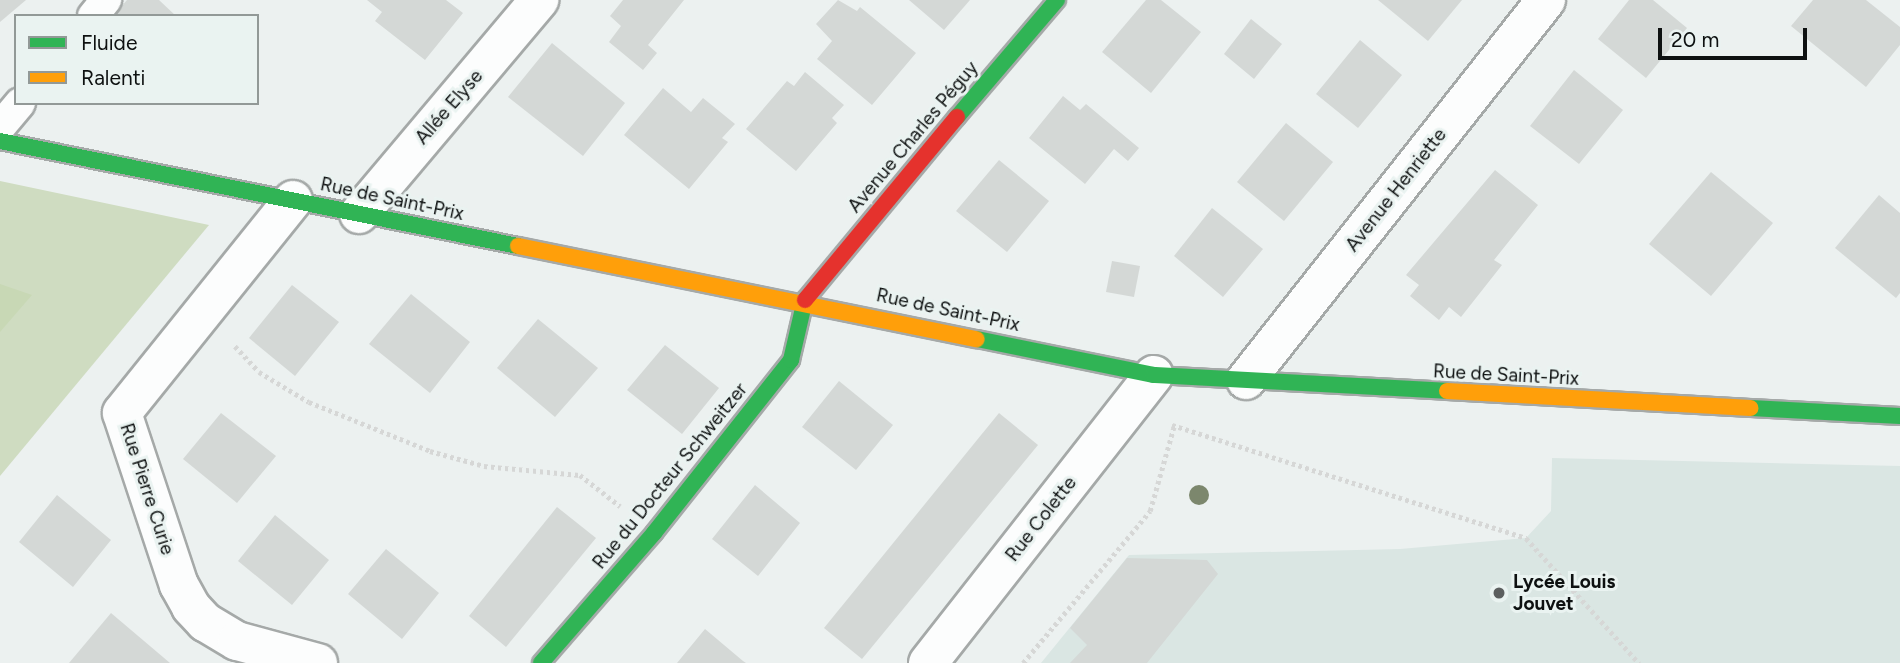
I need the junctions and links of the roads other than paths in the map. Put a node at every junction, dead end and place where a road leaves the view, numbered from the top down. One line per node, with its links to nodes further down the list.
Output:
1 (106, 0): 5 (lane)
2 (539, 0): 10 (street, Allée Elyse)
3 (1058, 0): 11 (street, Avenue Charles Péguy)
4 (1545, 0): 13 (street, Avenue Henriette)
5 (95, 14)
6 (18, 105): 7 (lane)
7 (0, 127)
8 (0, 141): 9 (street, Rue de Saint-Prix)
9 (293, 200): 10 (street, Rue de Saint-Prix); 15 (street, Rue Pierre Curie)
10 (359, 214): 11 (street, Rue de Saint-Prix)
11 (803, 302): 12 (street, Rue de Saint-Prix); 16 (street, Rue du Docteur Schweitzer)
12 (1154, 375): 13 (street, Rue de Saint-Prix); 17 (street, Rue Colette)
13 (1246, 380): 14 (street, Rue de Saint-Prix)
14 (1900, 416)
15 (318, 663)
16 (541, 663)
17 (928, 663)

